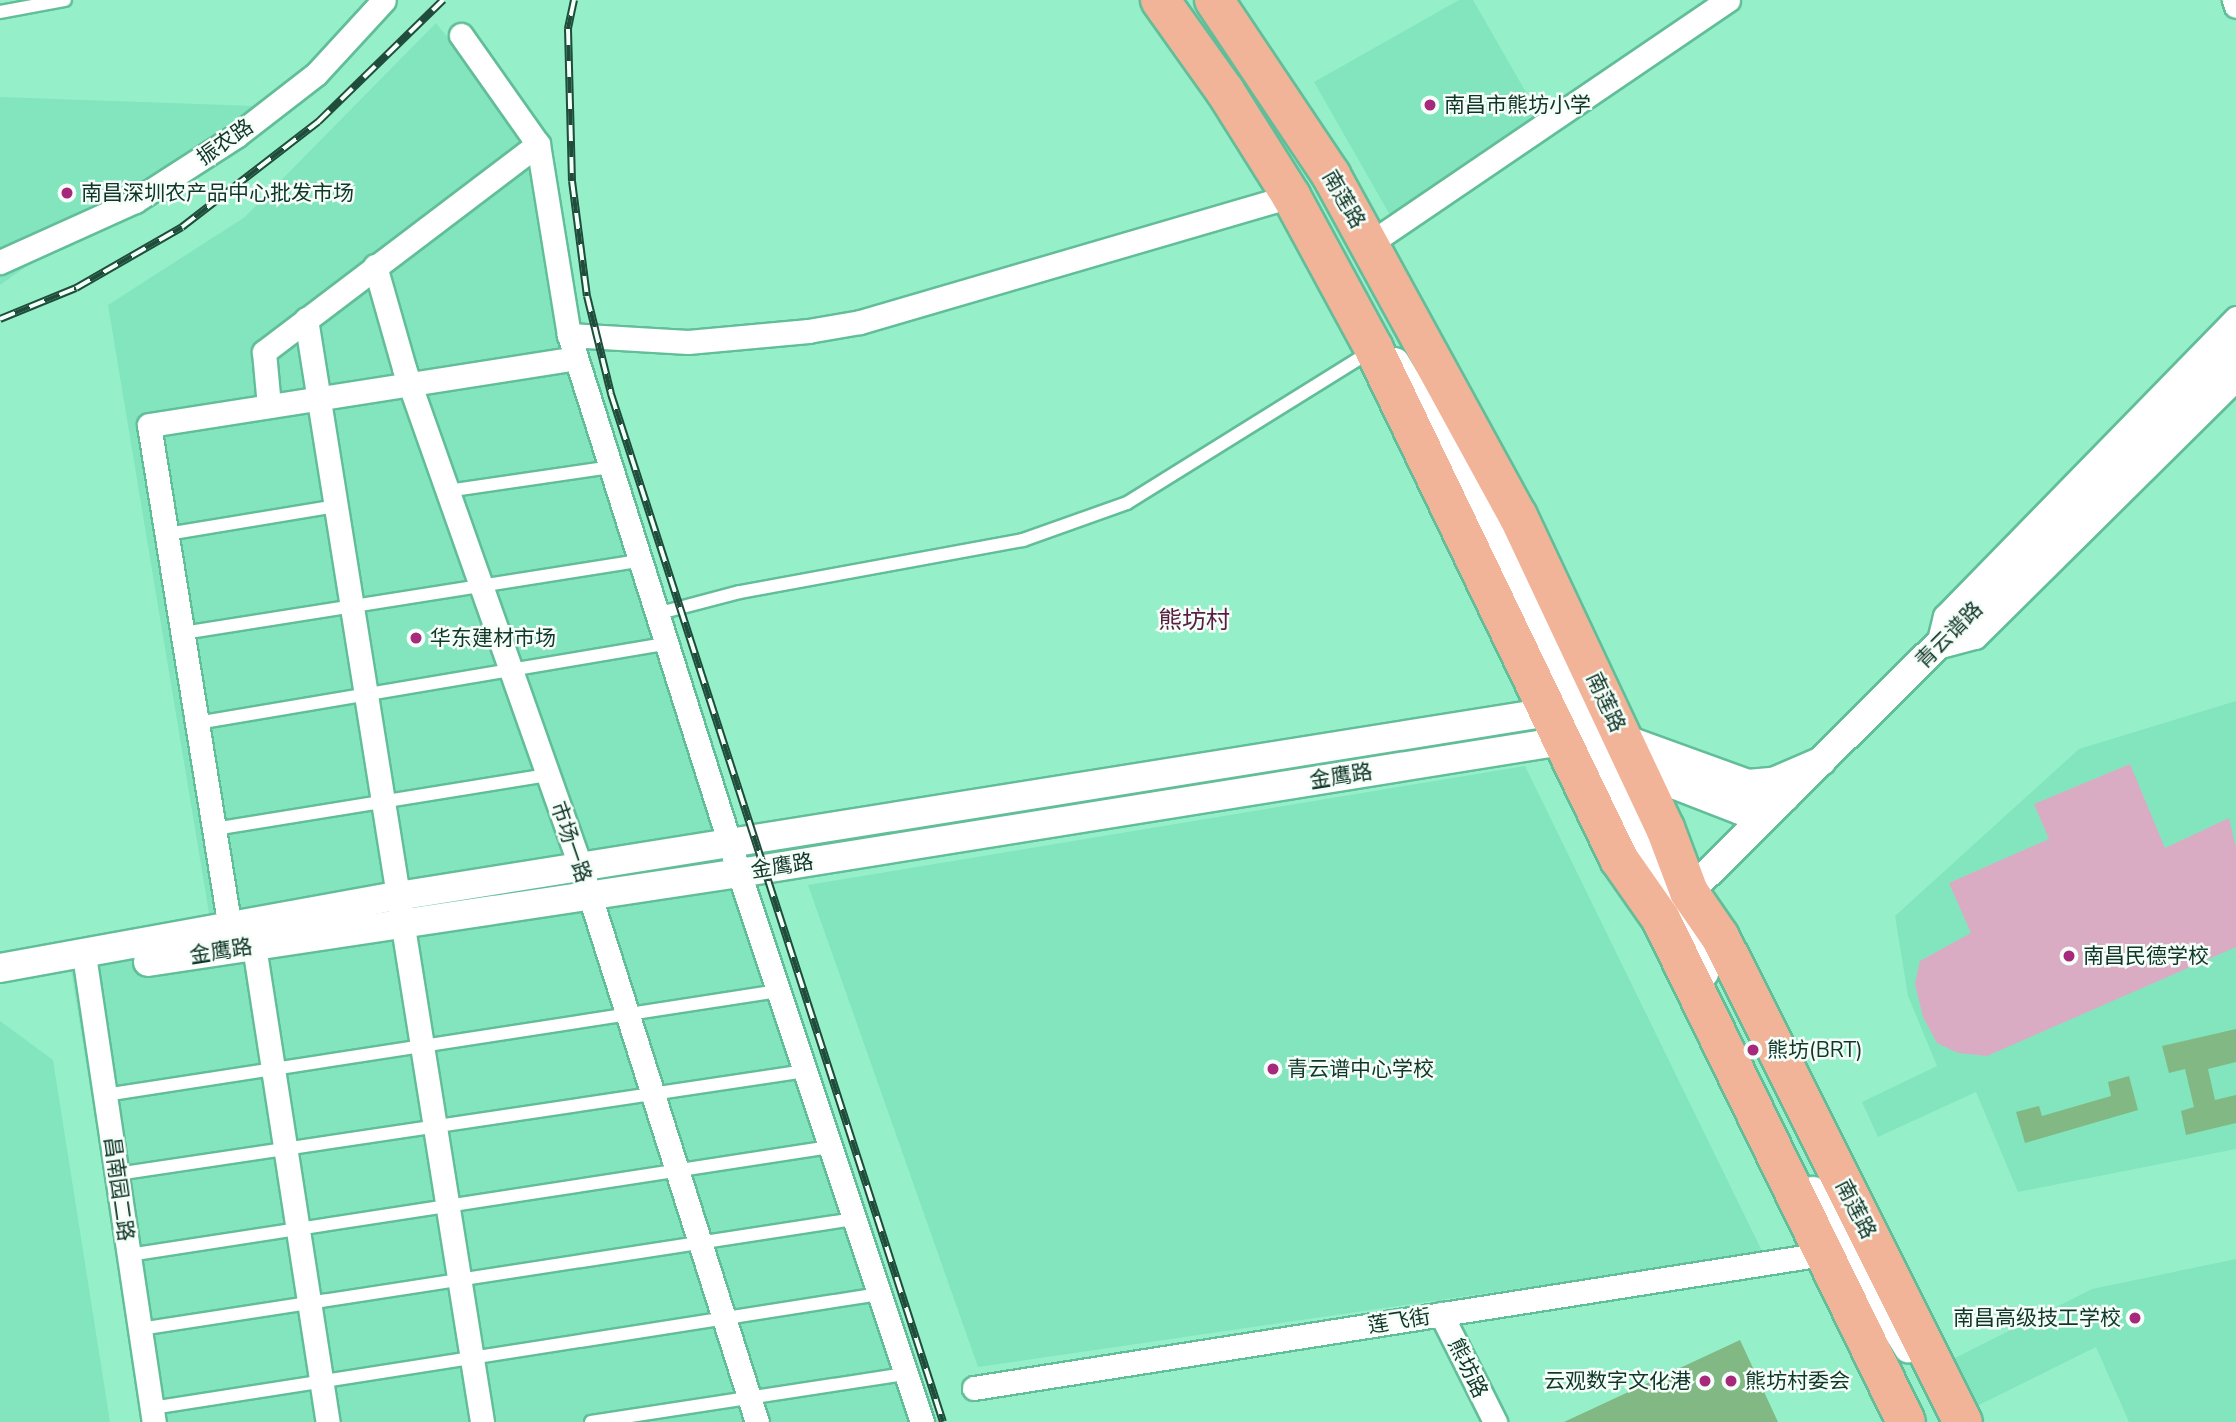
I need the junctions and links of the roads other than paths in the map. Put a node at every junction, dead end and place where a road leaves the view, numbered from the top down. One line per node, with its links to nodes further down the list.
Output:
1 (65, 0): 8 (lane)
2 (384, 0): 14 (street, 振农路)
3 (1160, 0): 11 (highway, 南莲路)
4 (1214, 0): 12 (highway, 南莲路)
5 (1728, 0): 12 (street)
6 (2234, 0): 7 (street)
7 (2236, 6)
8 (0, 12)
9 (461, 35): 10 (street)
10 (538, 144): 15 (street); 18 (street)
11 (1291, 196): 13 (highway, 南莲路); 18 (street)
12 (1369, 244): 40 (highway, 南莲路)
13 (1327, 260): 19 (highway, 南莲路); 40 (street)
14 (0, 262)
15 (375, 265): 17 (street); 23 (street, 市场一路)
16 (2236, 318): 36 (street)
17 (306, 319): 24 (street); 25 (street)
18 (569, 335): 21 (street)
19 (1374, 349): 33 (lane); 40 (highway, 南莲路)
20 (2236, 349): 36 (street, 青云谱路)
21 (576, 358): 23 (street); 26 (street)
22 (2236, 379): 36 (street)
23 (409, 384): 24 (street); 27 (street, 市场一路)
24 (318, 399): 25 (street); 28 (street)
25 (269, 407): 29 (street)
26 (611, 467): 27 (lane); 30 (street)
27 (447, 491): 31 (street, 市场一路)
28 (336, 506): 29 (lane); 32 (street)
29 (167, 534): 34 (street)
30 (640, 561): 31 (lane); 33 (street)
31 (481, 586): 32 (lane); 37 (street, 市场一路)
32 (352, 606): 34 (lane); 38 (street)
33 (656, 614): 35 (street)
34 (183, 633): 39 (street)
35 (666, 644): 37 (lane); 46 (street)
36 (1937, 647): 41 (street, 青云谱路)
37 (511, 670): 38 (lane); 42 (street, 市场一路)
38 (366, 694): 39 (lane); 44 (street)
39 (197, 723): 45 (street)
40 (1595, 742): 41 (street); 43 (street); 46 (street, 金鹰路); 48 (street, 金鹰路); 49 (highway, 南莲路); 52 (highway, 南莲路)
41 (1822, 761): 43 (street, 青云谱路)
42 (548, 775): 44 (lane); 47 (street, 市场一路)
43 (1785, 797): 49 (street, 青云谱路)
44 (383, 802): 45 (lane); 51 (street)
45 (214, 829): 54 (street)
46 (732, 846): 47 (street, 金鹰路); 48 (street)
47 (581, 868): 50 (street, 市场一路); 51 (street, 金鹰路)
48 (739, 873): 50 (street, 金鹰路); 59 (street)
49 (1689, 892): 52 (street, 青云谱路); 96 (street); 97 (highway, 南莲路)
50 (589, 895): 53 (street, 金鹰路); 60 (street, 市场一路)
51 (398, 896): 53 (street); 54 (street, 金鹰路)
52 (1661, 919): 75 (highway, 南莲路)
53 (402, 924): 55 (street, 金鹰路); 61 (street)
54 (230, 928): 56 (street, 金鹰路)
55 (254, 946): 56 (street, 金鹰路); 62 (street)
56 (86, 963): 57 (street, 金鹰路); 58 (street, 金鹰路); 65 (street, 昌南园二路)
57 (0, 968)
58 (0, 984)
59 (778, 991): 60 (lane); 63 (street)
60 (627, 1014): 61 (lane); 64 (street, 市场一路)
61 (422, 1046): 62 (lane); 66 (street)
62 (274, 1069): 65 (lane); 68 (street)
63 (805, 1071): 64 (lane); 67 (street)
64 (653, 1094): 66 (lane); 69 (street, 市场一路)
65 (105, 1096): 70 (street, 昌南园二路)
66 (435, 1126): 68 (lane); 71 (street)
67 (830, 1147): 69 (lane); 72 (street)
68 (286, 1149): 70 (lane); 73 (street)
69 (677, 1171): 71 (lane); 74 (street, 市场一路)
70 (117, 1174): 76 (street, 昌南园二路)
71 (448, 1206): 73 (lane); 77 (street)
72 (854, 1219): 74 (lane); 78 (street)
73 (298, 1229): 76 (lane); 79 (street)
74 (700, 1243): 77 (lane); 81 (street, 市场一路)
75 (1823, 1254): 80 (street, 莲飞街); 95 (highway, 南莲路)
76 (129, 1255): 82 (street, 昌南园二路)
77 (459, 1280): 79 (lane); 83 (street)
78 (879, 1294): 81 (lane); 84 (street)
79 (310, 1303): 82 (lane); 85 (street)
80 (1441, 1314): 86 (street, 莲飞街); 94 (street, 熊坊路)
81 (724, 1318): 83 (lane); 87 (street, 市场一路)
82 (140, 1329): 88 (street, 昌南园二路)
83 (472, 1358): 85 (lane); 90 (street)
84 (906, 1374): 87 (lane); 93 (street)
85 (322, 1381): 88 (lane); 89 (street)
86 (974, 1388)
87 (750, 1398): 91 (lane); 92 (street, 市场一路)
88 (153, 1415)
89 (328, 1422)
90 (482, 1422)
91 (591, 1422)
92 (757, 1422)
93 (922, 1422)
94 (1495, 1422)
95 (1906, 1422)
96 (1953, 1422)
97 (1963, 1422)

